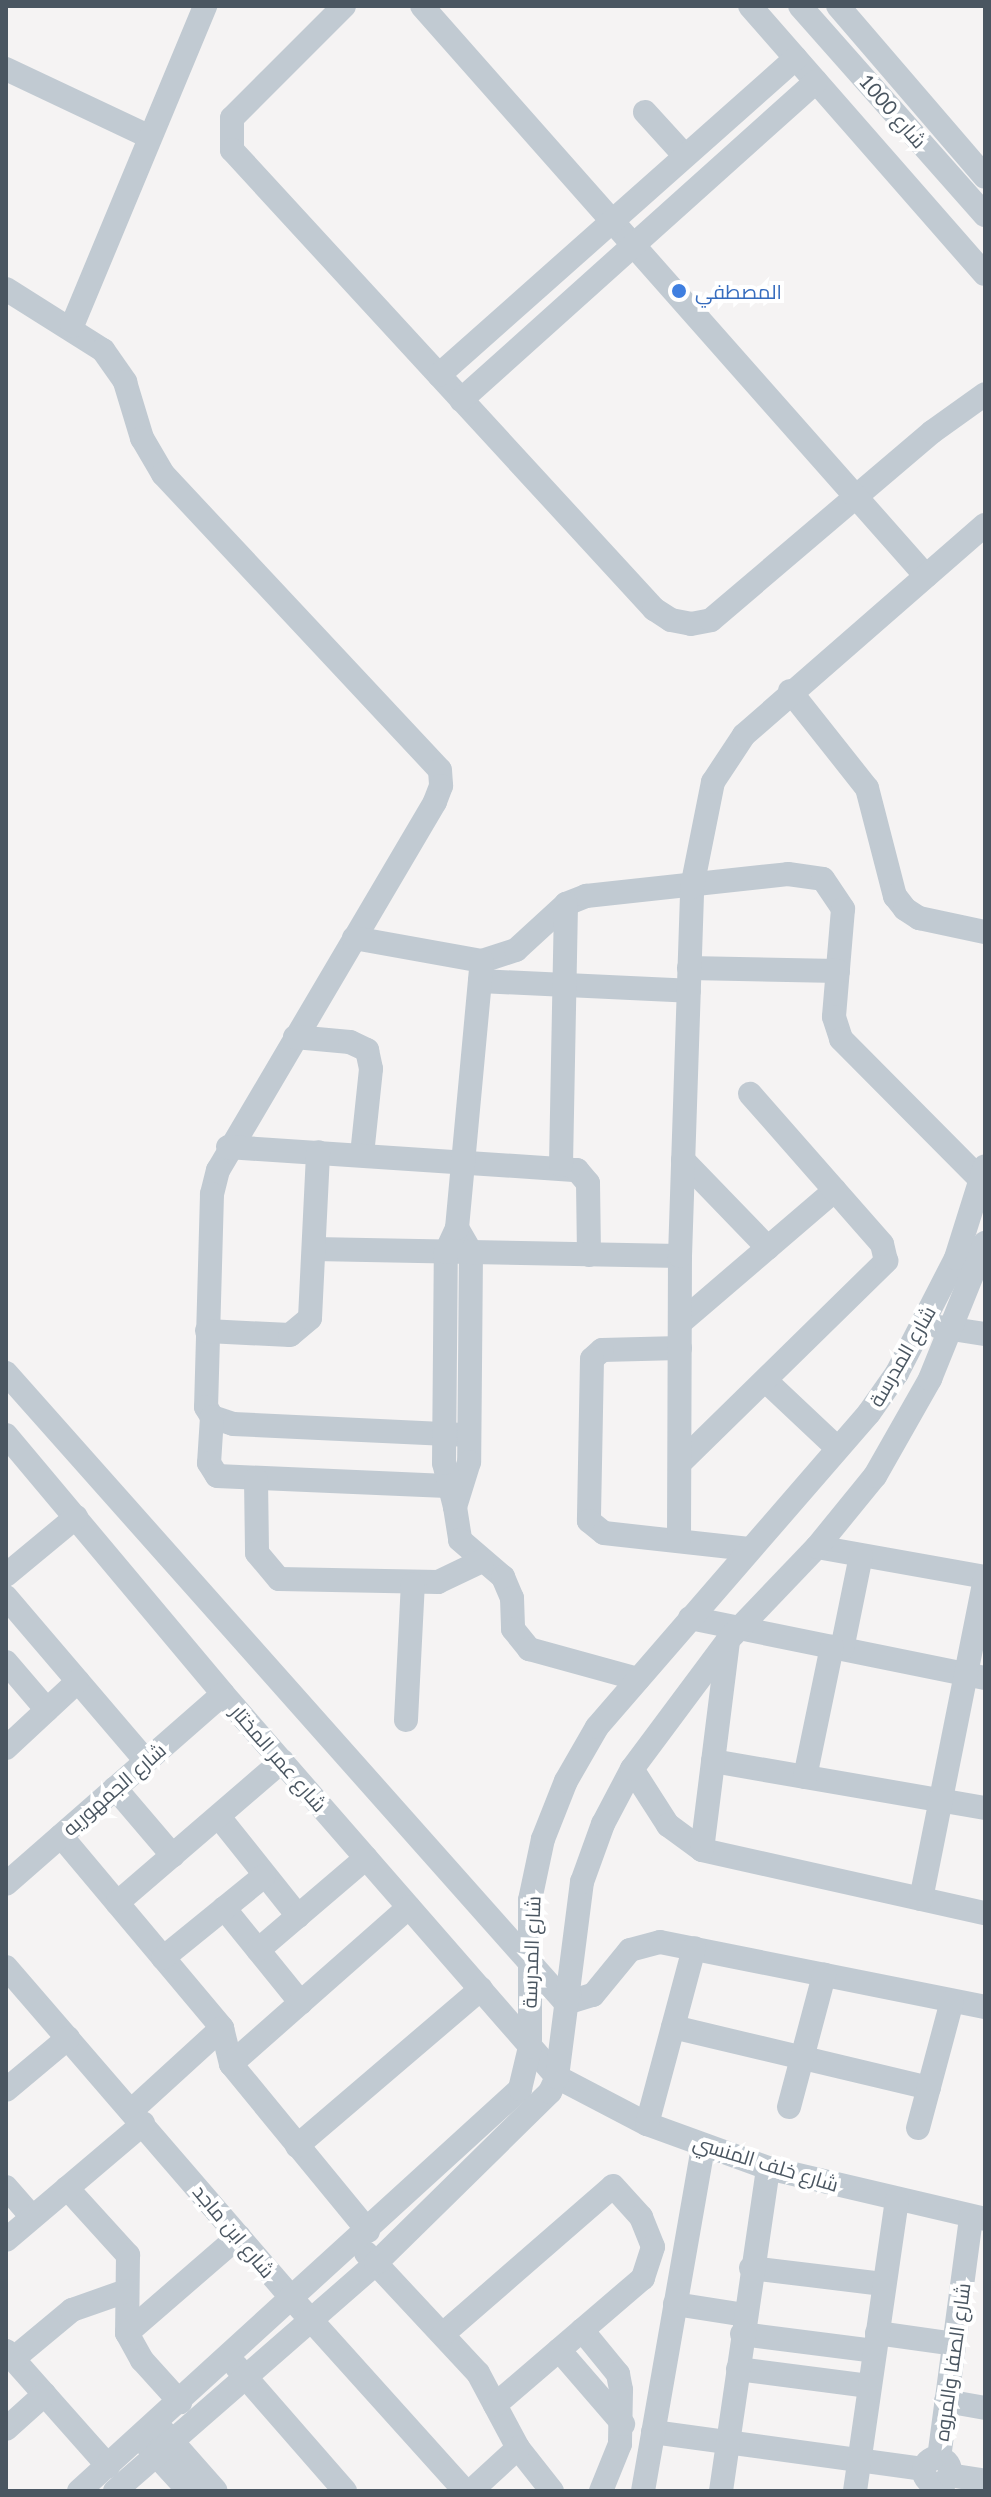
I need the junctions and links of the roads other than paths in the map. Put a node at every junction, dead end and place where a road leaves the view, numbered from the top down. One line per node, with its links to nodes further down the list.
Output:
1 (205, 6): 12 (street)
2 (344, 6): 22 (street)
3 (422, 6): 17 (street)
4 (750, 6): 7 (street)
5 (800, 6): 16 (street, شارع 1000)
6 (838, 6): 15 (street, شارع 1000)
7 (796, 58): 9 (street); 11 (street)
8 (6, 69): 12 (street)
9 (816, 81): 13 (street); 19 (street)
10 (645, 112): 14 (street)
11 (715, 130): 13 (street); 14 (street)
12 (150, 137): 21 (street)
13 (733, 151): 18 (street)
14 (685, 156): 17 (street)
15 (985, 177)
16 (985, 215)
17 (611, 218): 18 (street); 22 (street)
18 (633, 243): 24 (street); 25 (street)
19 (985, 274)
20 (6, 289): 21 (street)
21 (72, 326): 32 (street)
22 (439, 375): 24 (street)
23 (985, 394): 25 (street)
24 (461, 400): 25 (street)
25 (858, 495): 27 (street)
26 (985, 525): 27 (street)
27 (926, 576): 28 (street)
28 (790, 691): 29 (street); 31 (street)
29 (692, 887): 30 (street); 34 (street); 35 (street)
30 (566, 904): 33 (street); 36 (street)
31 (985, 932)
32 (354, 938): 33 (street); 37 (street)
33 (481, 971): 36 (street); 42 (street)
34 (838, 971): 35 (street); 45 (street)
35 (689, 980): 36 (street); 43 (street)
36 (565, 985): 44 (street)
37 (295, 1037): 39 (street); 41 (street)
38 (750, 1094): 46 (street)
39 (228, 1147): 40 (street); 58 (street)
40 (318, 1152): 41 (street); 50 (street)
41 (362, 1154): 42 (street)
42 (460, 1159): 44 (street); 47 (street)
43 (683, 1160): 49 (street); 54 (street)
44 (561, 1165): 53 (street)
45 (984, 1177): 48 (street, شارع المدرسة)
46 (835, 1190): 49 (street); 62 (street)
47 (457, 1228): 51 (street); 52 (street)
48 (978, 1240): 56 (street, شارع المدرسة); 57 (street, شارع المدرسة)
49 (768, 1248): 55 (street)
50 (314, 1249): 51 (street); 58 (street)
51 (446, 1252): 52 (street); 66 (street)
52 (471, 1252): 53 (street); 67 (street)
53 (589, 1255): 54 (street)
54 (680, 1256): 55 (street)
55 (680, 1323): 60 (street)
56 (925, 1324): 57 (street); 68 (street, شارع المدرسة)
57 (953, 1329): 59 (street); 74 (street, شارع المدرسة)
58 (207, 1331): 64 (street)
59 (985, 1334)
60 (680, 1348): 69 (street); 73 (street)
61 (6, 1373): 63 (street)
62 (766, 1381): 68 (street); 69 (street)
63 (34, 1405): 65 (street); 117 (street)
64 (212, 1417): 66 (street); 70 (street)
65 (6, 1432): 72 (street, شارع عمر المختار)
66 (444, 1434): 67 (street); 71 (street)
67 (469, 1435): 71 (street)
68 (836, 1447): 75 (street, شارع المدرسة)
69 (680, 1463): 73 (street)
70 (256, 1479): 71 (street); 80 (street)
71 (451, 1496): 77 (street)
72 (76, 1517): 78 (street); 89 (street, شارع عمر المختار)
73 (679, 1540): 75 (street)
74 (817, 1547): 76 (street); 83 (street, شارع المدرسة)
75 (749, 1549): 82 (street, شارع المدرسة)
76 (861, 1556): 79 (street); 84 (street)
77 (482, 1561): 80 (street); 87 (street)
78 (6, 1575)
79 (985, 1578): 86 (street)
80 (413, 1584): 91 (street)
81 (6, 1597): 88 (street)
82 (690, 1618): 83 (street); 87 (street, شارع المدرسة)
83 (734, 1634): 84 (street); 95 (street); 96 (street, شارع المدرسة)
84 (837, 1648): 86 (street); 97 (street)
85 (6, 1662): 90 (street)
86 (976, 1676): 99 (street)
87 (638, 1679): 117 (street, شارع المدرسة)
88 (78, 1681): 90 (street); 93 (street)
89 (223, 1694): 93 (street, شارع الجمهوريه); 94 (street, شارع عمر المختار)
90 (47, 1710): 92 (street)
91 (406, 1720)
92 (6, 1748)
93 (146, 1761): 98 (street, شارع الجمهوريه)
94 (282, 1761): 101 (street); 105 (street, شارع عمر المختار)
95 (713, 1761): 97 (street); 103 (street)
96 (632, 1769): 103 (street); 123 (street, شارع المدرسة)
97 (805, 1777): 99 (street)
98 (115, 1788): 102 (street, شارع الجمهوريه); 104 (street)
99 (941, 1800): 100 (street); 108 (street)
100 (985, 1808)
101 (219, 1817): 104 (street); 106 (street)
102 (61, 1836): 107 (street, شارع الجمهوريه); 109 (street)
103 (702, 1850): 108 (street)
104 (173, 1856): 109 (street)
105 (366, 1858): 110 (street, شارع عمر المختار); 113 (street)
106 (264, 1876): 111 (street); 113 (street)
107 (6, 1884)
108 (921, 1899): 112 (street)
109 (117, 1903): 116 (street)
110 (409, 1907): 120 (street, شارع عمر المختار); 122 (street)
111 (224, 1908): 115 (street); 116 (street)
112 (985, 1913)
113 (298, 1916): 115 (street)
114 (694, 1948): 119 (street); 123 (street); 125 (street)
115 (258, 1950): 122 (street)
116 (163, 1958): 126 (street)
117 (527, 1963): 123 (street); 128 (street, شارع المدرسة)
118 (6, 1967): 127 (street, شارع ابن ماجد)
119 (824, 1975): 121 (street); 129 (street)
120 (481, 1989): 128 (street, شارع عمر المختار); 138 (street)
121 (952, 2001): 124 (street); 132 (street)
122 (301, 2003): 130 (street)
123 (566, 2003): 131 (street, شارع المدرسة)
124 (985, 2007)
125 (673, 2027): 129 (street); 136 (street)
126 (222, 2028): 130 (street); 135 (street)
127 (68, 2038): 133 (street); 135 (street, شارع ابن ماجد)
128 (530, 2047): 131 (street, شارع عمر المختار); 147 (street, شارع المدرسة)
129 (801, 2058): 132 (street); 134 (street)
130 (231, 2064): 138 (street)
131 (557, 2077): 136 (street, شارع خلف المنسي); 149 (street, شارع المدرسة)
132 (929, 2088): 137 (street)
133 (6, 2090)
134 (789, 2107)
135 (137, 2117): 142 (street); 146 (street, شارع ابن ماجد)
136 (647, 2124): 139 (street, شارع خلف المنسي)
137 (918, 2128)
138 (297, 2146): 147 (street)
139 (703, 2146): 140 (street, شارع خلف المنسي); 154 (street)
140 (768, 2168): 143 (street, شارع خلف المنسي); 150 (street)
141 (6, 2187): 145 (street)
142 (67, 2188): 145 (street); 152 (street)
143 (897, 2200): 144 (street, شارع خلف المنسي); 151 (street)
144 (981, 2216): 161 (street, شارع الصفا والمروه)
145 (32, 2217): 148 (street)
146 (239, 2236): 153 (street, شارع ابن ماجد); 158 (street)
147 (362, 2237): 149 (street); 153 (street, شارع المدرسة)
148 (6, 2240)
149 (376, 2263): 155 (street, شارع المدرسة); 159 (street)
150 (751, 2268): 151 (street); 156 (street)
151 (883, 2284): 160 (street)
152 (126, 2291): 158 (street); 163 (street)
153 (293, 2300): 155 (street, شارع ابن ماجد); 164 (street, شارع المدرسة)
154 (675, 2304): 156 (street); 174 (street)
155 (310, 2320): 164 (street, شارع المدرسة); 187 (street, شارع ابن ماجد)
156 (744, 2324): 160 (street); 165 (street)
157 (582, 2330): 159 (street); 162 (street); 172 (street)
158 (127, 2333): 169 (street)
159 (443, 2334): 170 (street)
160 (875, 2342): 161 (street); 166 (street)
161 (954, 2344): 168 (street, شارع الصفا والمروه)
162 (559, 2350): 170 (street); 172 (street)
163 (10, 2355): 167 (street)
164 (238, 2368): 169 (street, شارع المدرسة); 175 (street, شارع المدرسة); 186 (street)
165 (738, 2369): 166 (street); 176 (street)
166 (869, 2386): 178 (street)
167 (45, 2394): 173 (street); 179 (street)
168 (946, 2401): 171 (street); 180 (street, شارع الصفا والمروه)
169 (180, 2402): 175 (street, شارع المدرسة)
170 (495, 2405): 177 (street)
171 (985, 2408)
172 (623, 2424): 189 (street)
173 (6, 2429)
174 (653, 2432): 176 (street); 190 (street)
175 (157, 2440): 179 (street, شارع المدرسة); 183 (street, شارع المدرسة); 184 (street); 185 (street)
176 (728, 2442): 178 (street); 191 (street)
177 (518, 2448): 187 (street); 188 (street)
178 (859, 2460): 180 (street); 192 (street)
179 (108, 2466): 182 (street, شارع المدرسة)
180 (936, 2476): 181 (street)
181 (985, 2481)
182 (79, 2491)
183 (115, 2491)
184 (189, 2491)
185 (216, 2491)
186 (345, 2491)
187 (468, 2491)
188 (552, 2491)
189 (601, 2491)
190 (643, 2491)
191 (721, 2491)
192 (855, 2491)

